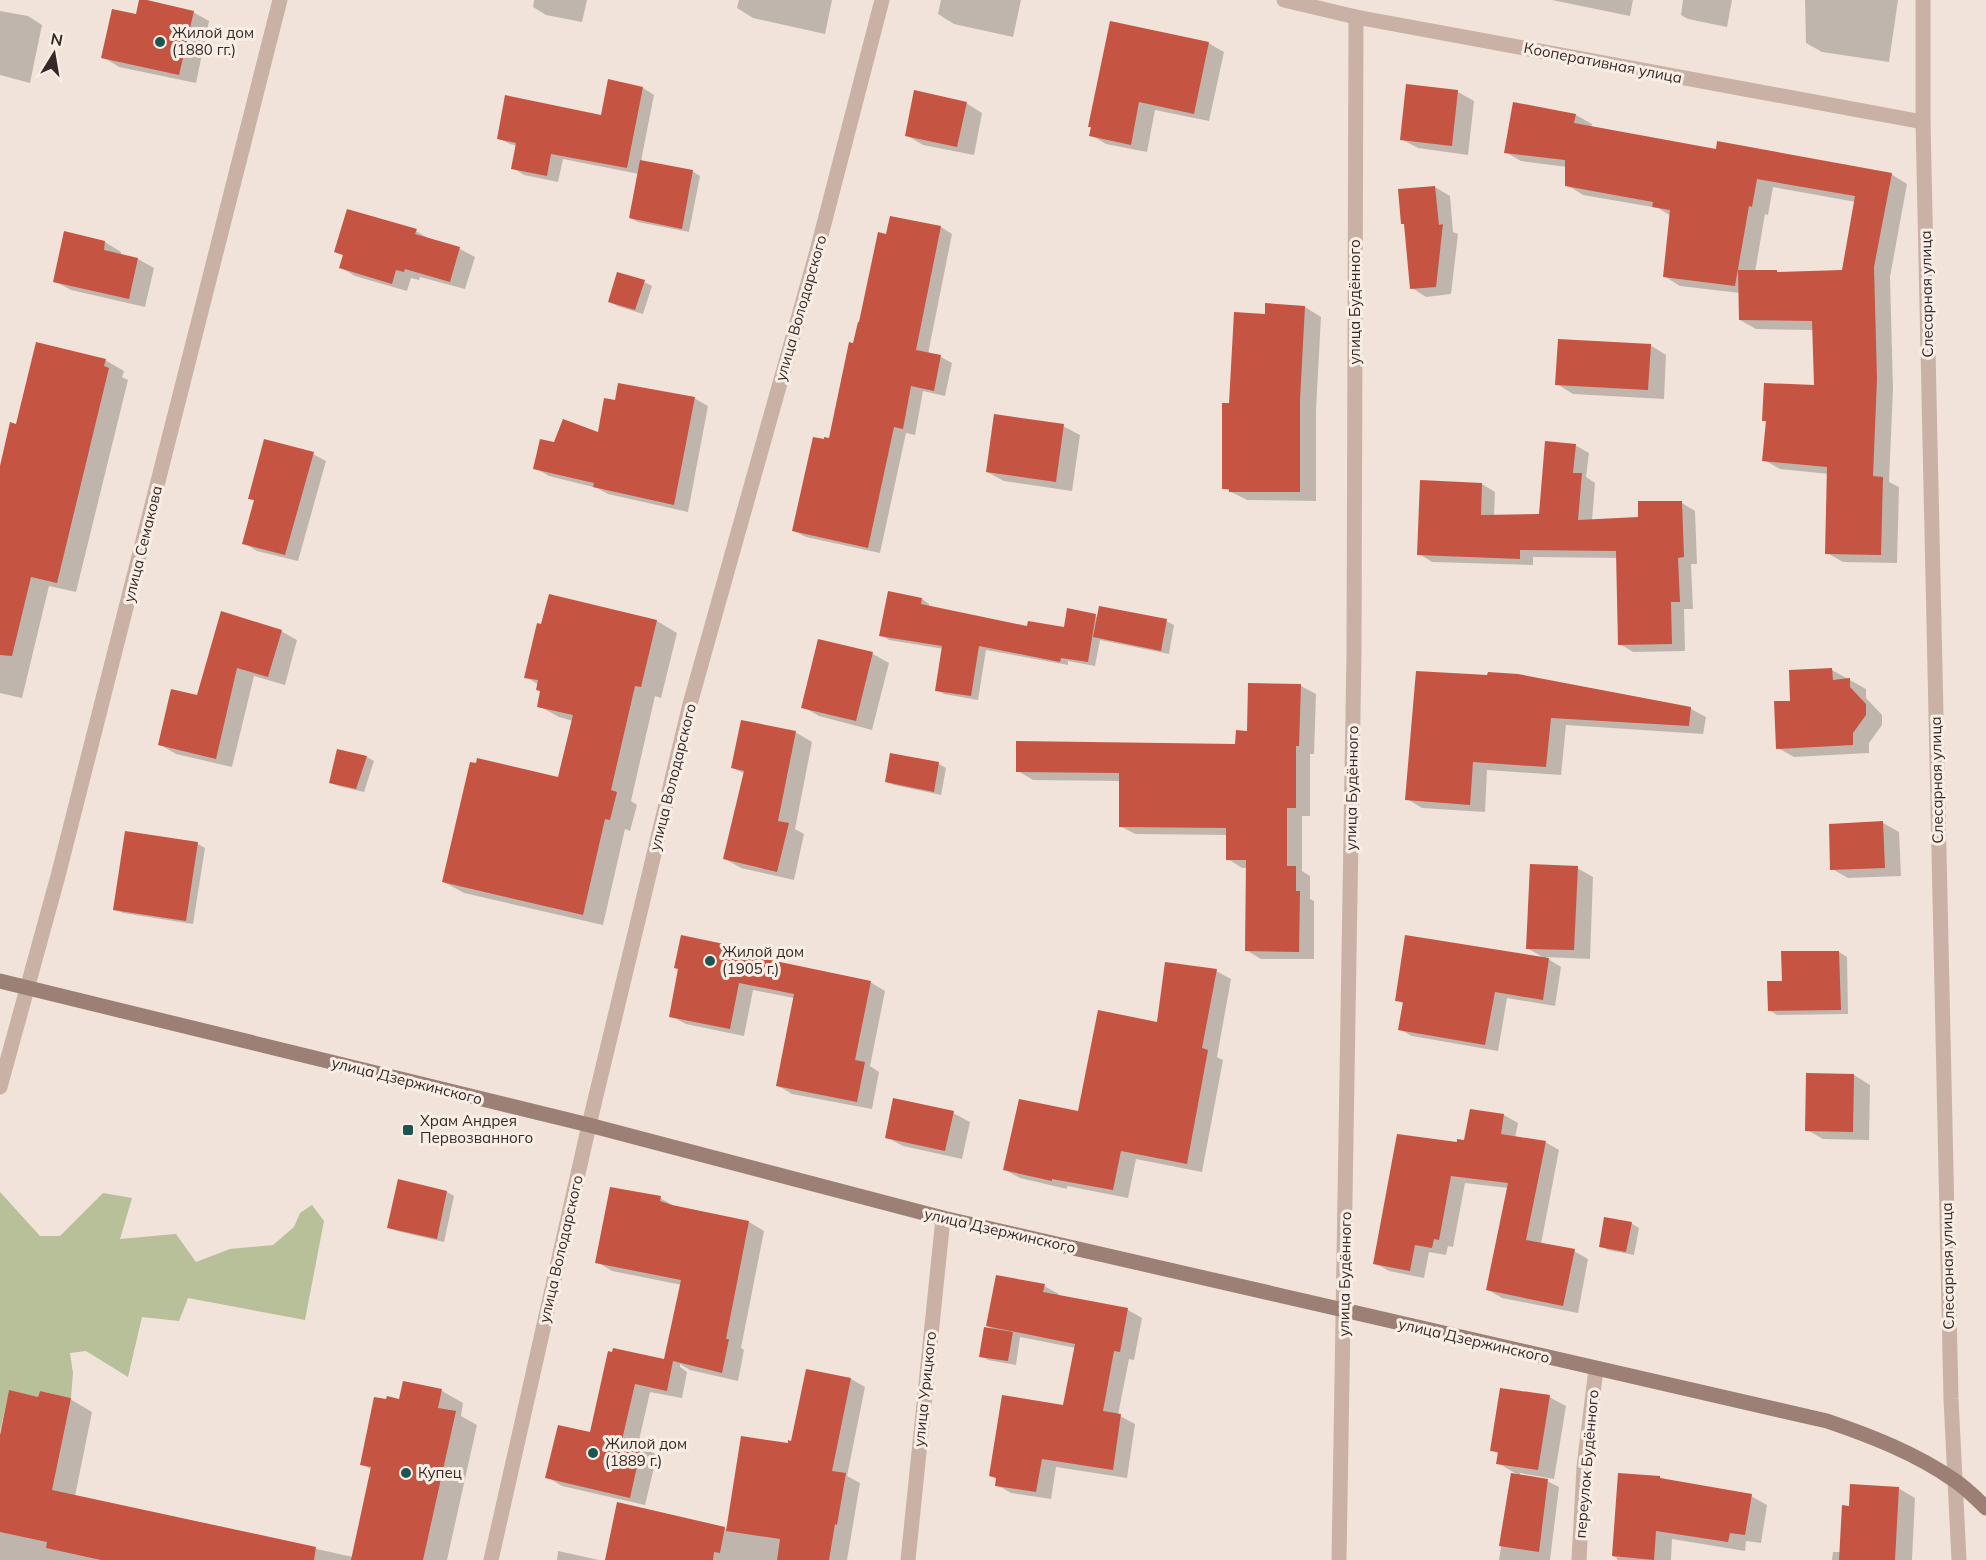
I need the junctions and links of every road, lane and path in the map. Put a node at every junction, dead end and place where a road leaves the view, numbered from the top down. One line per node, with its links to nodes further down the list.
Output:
1 (280, 0): 8 (street, улица Семакова)
2 (882, 0): 10 (street, улица Володарского)
3 (1284, 0): 5 (street, Кооперативная улица)
4 (1923, 0): 6 (street, Слесарная улица)
5 (1356, 17): 6 (street, Кооперативная улица); 12 (street, улица Будённого)
6 (1923, 122): 14 (street, Слесарная улица)
7 (0, 981): 8 (main road, улица Дзержинского)
8 (28, 988): 9 (street, улица Семакова); 10 (main road, улица Дзержинского)
9 (0, 1087)
10 (589, 1125): 11 (main road, улица Дзержинского); 16 (street, улица Володарского)
11 (943, 1218): 12 (main road, улица Дзержинского); 17 (street, улица Урицкого)
12 (1344, 1312): 13 (main road, улица Дзержинского); 18 (street, улица Будённого)
13 (1596, 1369): 14 (main road, улица Дзержинского); 19 (street, переулок Будённого)
14 (1955, 1480): 15 (main road, улица Дзержинского); 20 (street, Слесарная улица)
15 (1986, 1508)
16 (491, 1560)
17 (908, 1560)
18 (1339, 1560)
19 (1579, 1560)
20 (1959, 1560)

